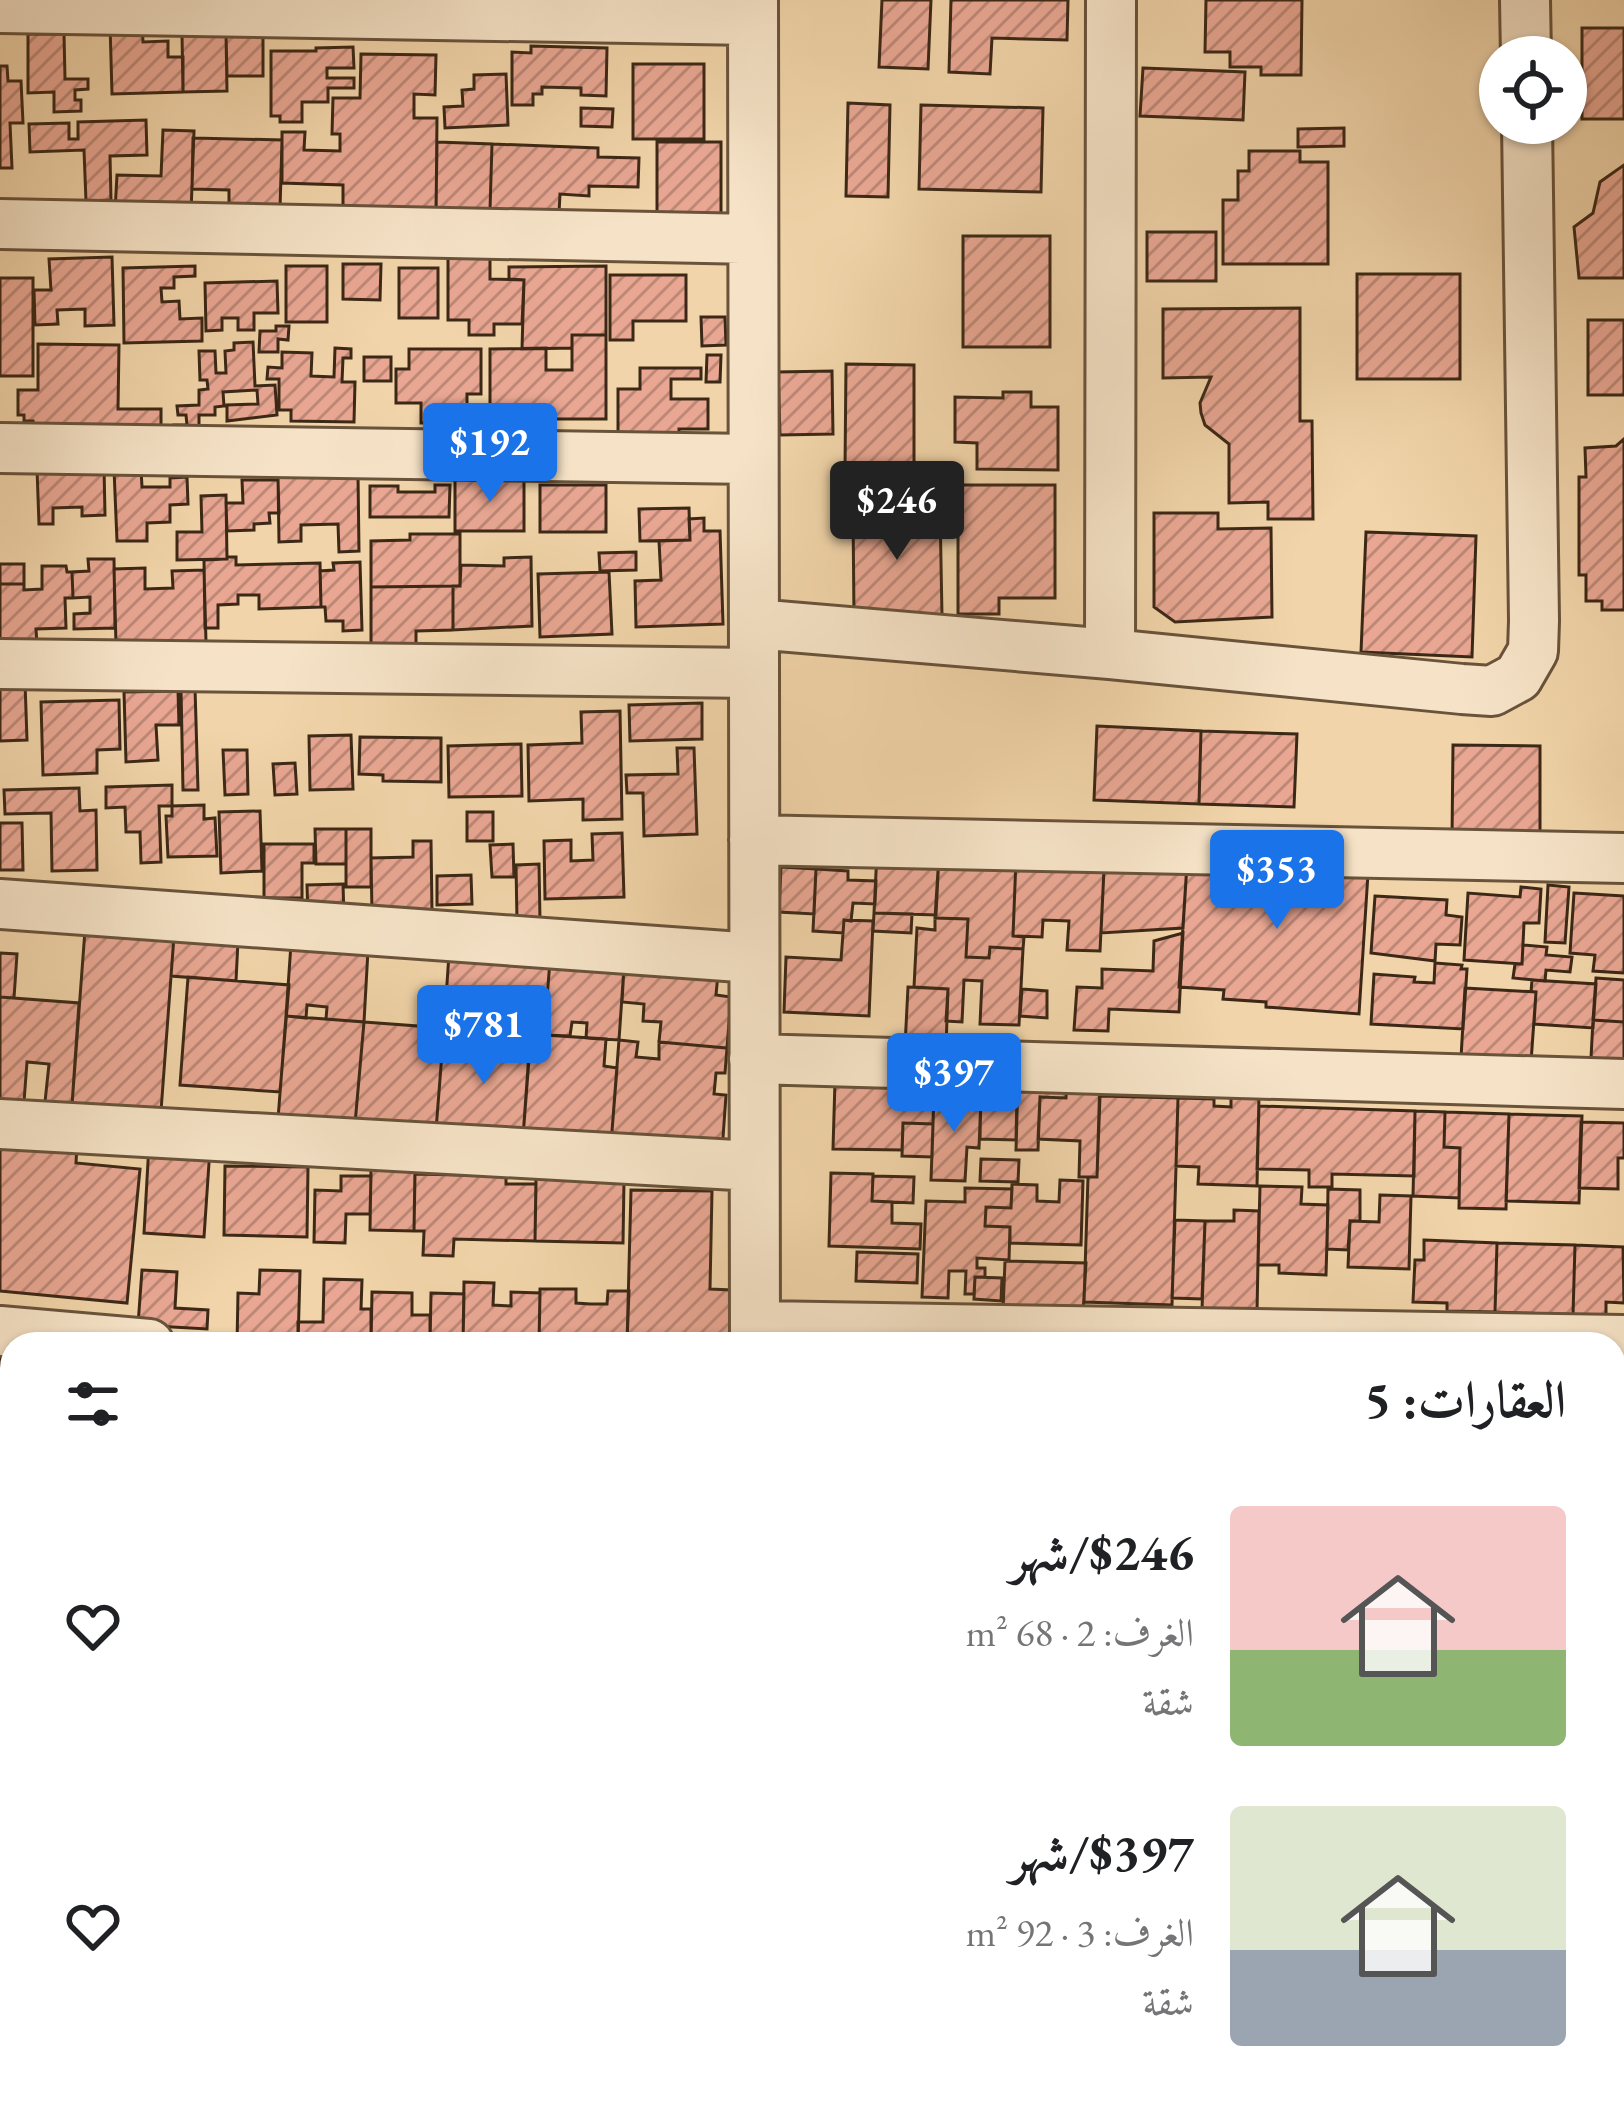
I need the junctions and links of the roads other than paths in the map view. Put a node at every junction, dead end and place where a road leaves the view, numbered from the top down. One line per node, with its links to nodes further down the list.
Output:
1 (1112, 0): 12 (street)
2 (1525, 0): 5 (street)
3 (0, 8): 4 (street)
4 (753, 10): 8 (street)
5 (1526, 36)
6 (1527, 144): 12 (street)
7 (0, 224): 8 (street)
8 (753, 238): 10 (street)
9 (0, 448): 10 (street)
10 (753, 459): 11 (street)
11 (754, 624): 12 (street); 14 (street)
12 (1110, 654)
13 (0, 664): 14 (street)
14 (754, 673): 15 (street)
15 (754, 840): 16 (street); 18 (street)
16 (1624, 858)
17 (0, 904): 18 (street)
18 (754, 958): 19 (street)
19 (754, 1059): 20 (street); 22 (street)
20 (1624, 1084)
21 (0, 1124): 22 (street)
22 (754, 1166): 23 (street)
23 (755, 1332)

